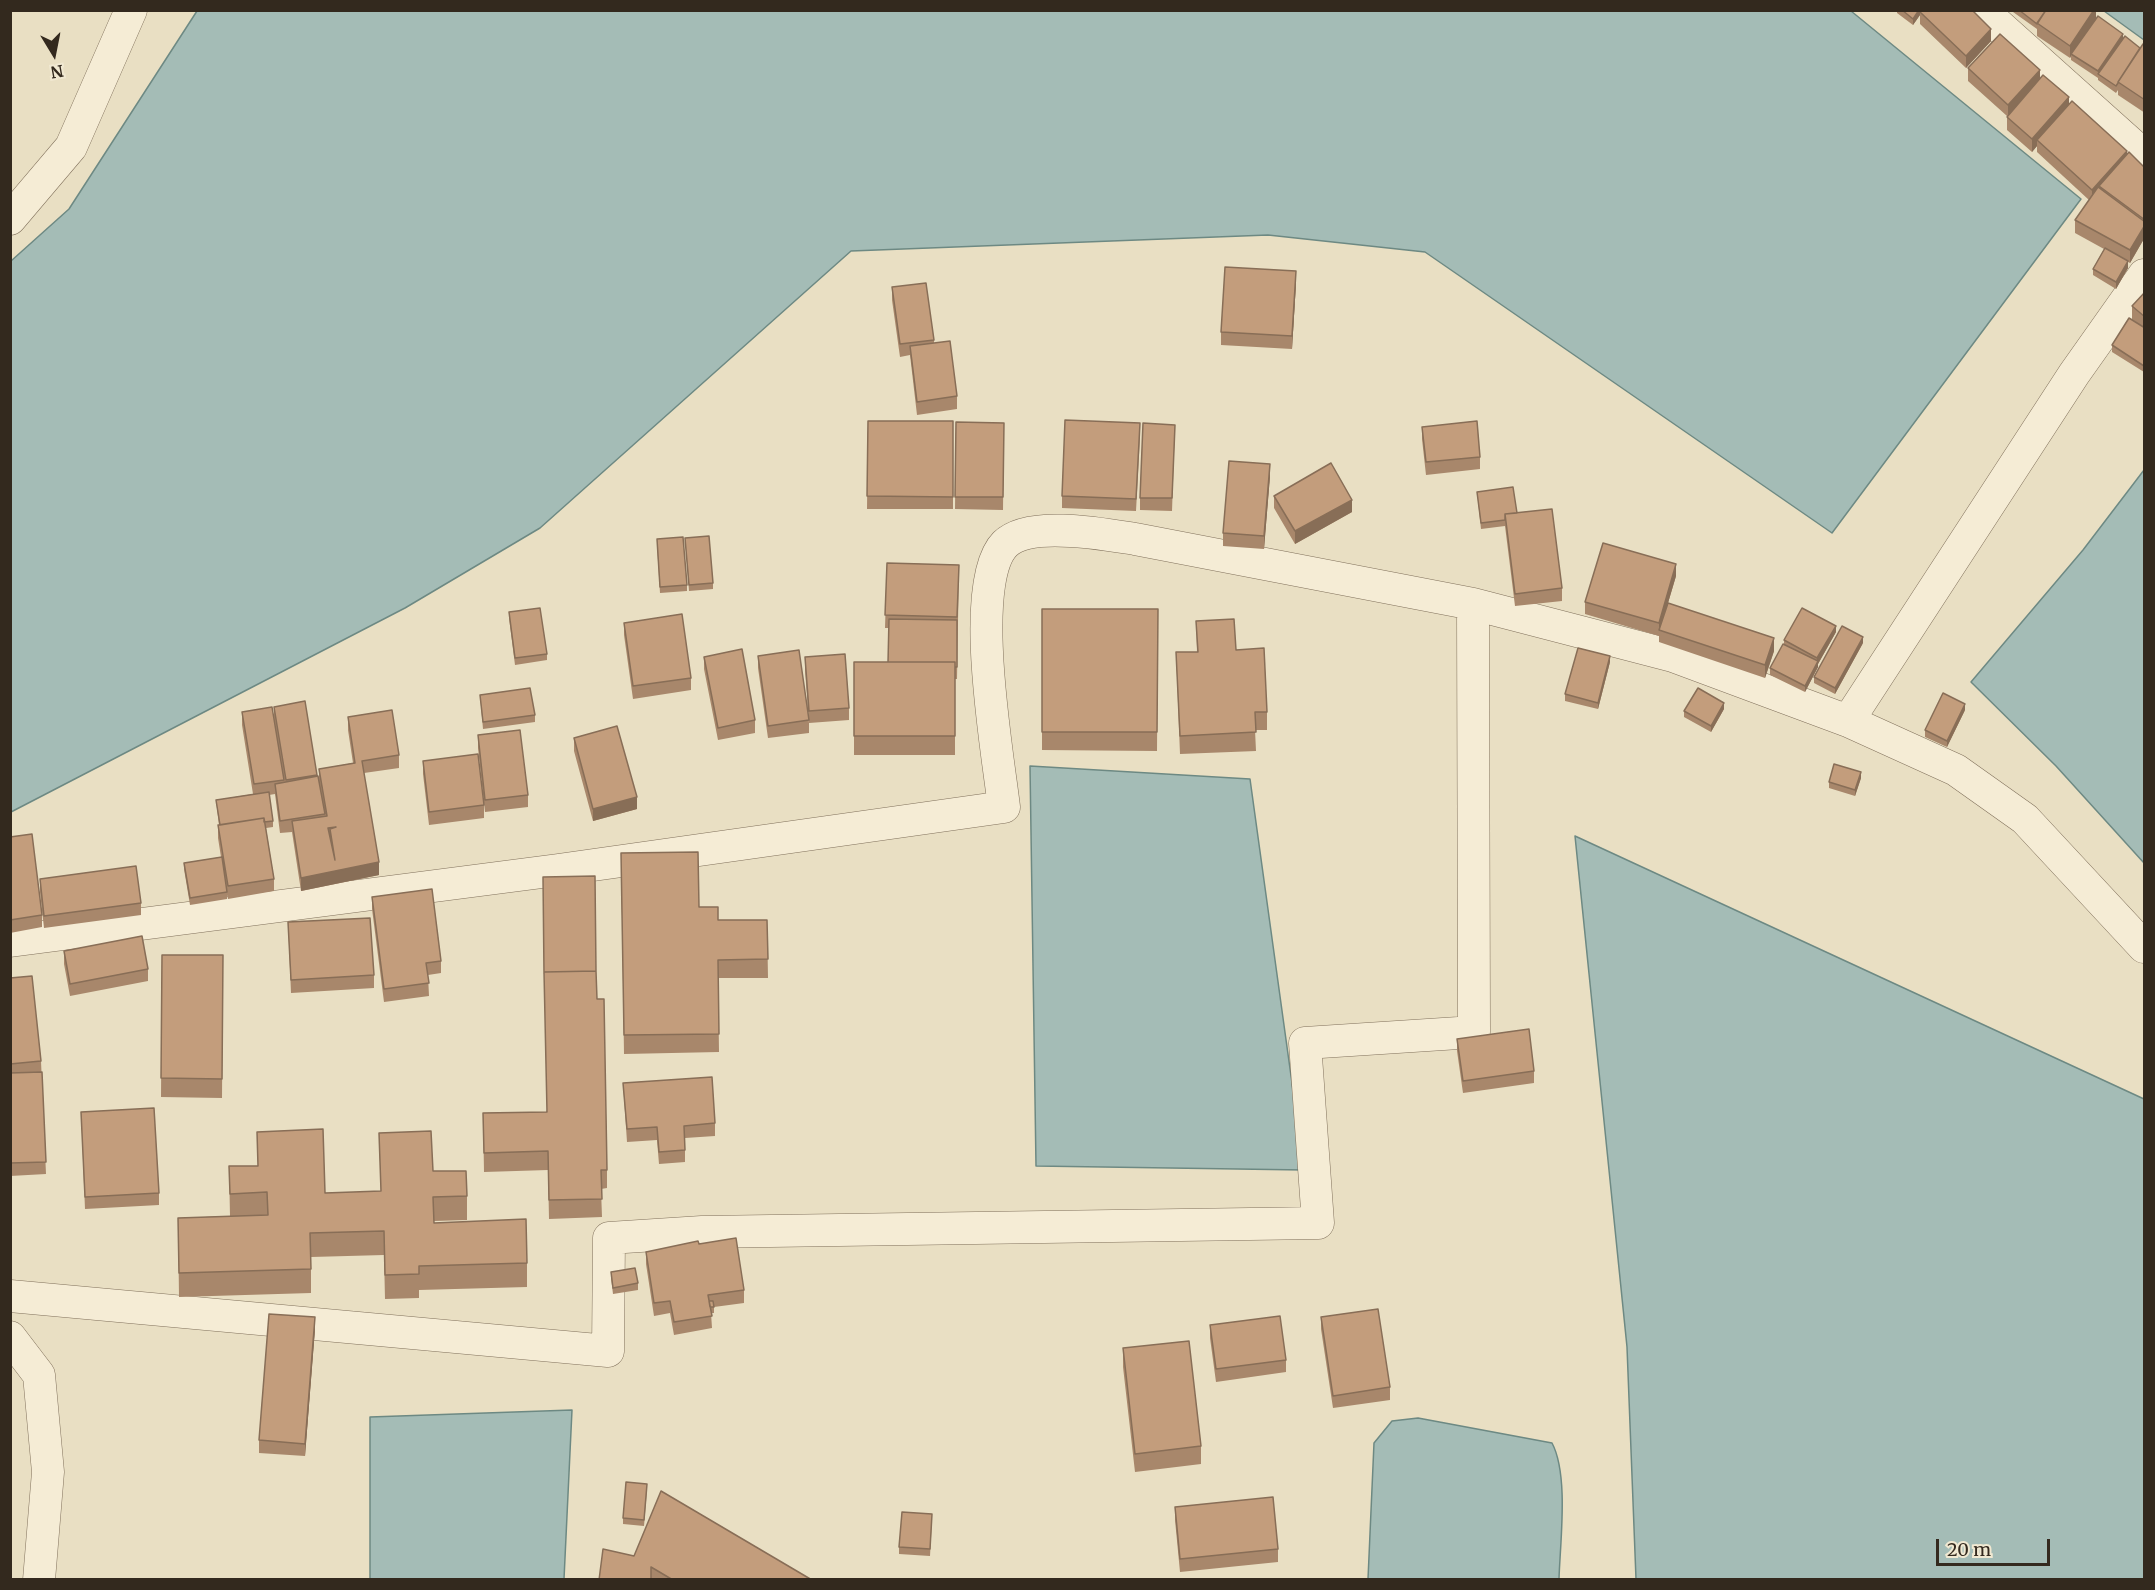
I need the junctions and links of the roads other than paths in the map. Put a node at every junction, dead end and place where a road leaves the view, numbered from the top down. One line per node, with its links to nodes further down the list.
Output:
1 (131, 10): 4 (street)
2 (1981, 10): 3 (street)
3 (2145, 156)
4 (10, 219)
5 (2145, 275): 7 (street)
6 (1473, 604): 7 (street); 8 (street); 10 (street)
7 (1848, 721): 9 (street)
8 (10, 941)
9 (2145, 947)
10 (10, 1296)
11 (10, 1337): 12 (street)
12 (39, 1580)

